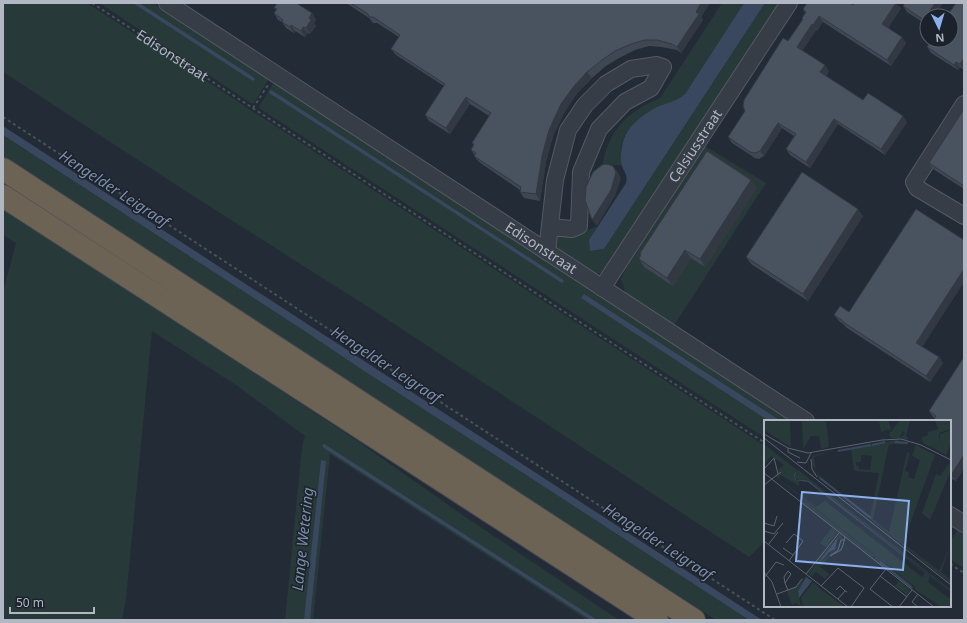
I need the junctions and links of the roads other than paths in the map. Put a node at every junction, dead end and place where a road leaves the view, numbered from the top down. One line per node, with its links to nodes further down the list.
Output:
1 (167, 3): 8 (street, Edisonstraat)
2 (789, 3): 9 (street, Celsiusstraat)
3 (964, 104): 6 (street)
4 (3, 169): 12 (highway)
5 (3, 196): 11 (highway)
6 (964, 216)
7 (550, 227): 7 (street); 8 (street)
8 (547, 252): 9 (street, Edisonstraat)
9 (602, 288): 10 (street, Edisonstraat)
10 (804, 420)
11 (657, 620)
12 (694, 620)

